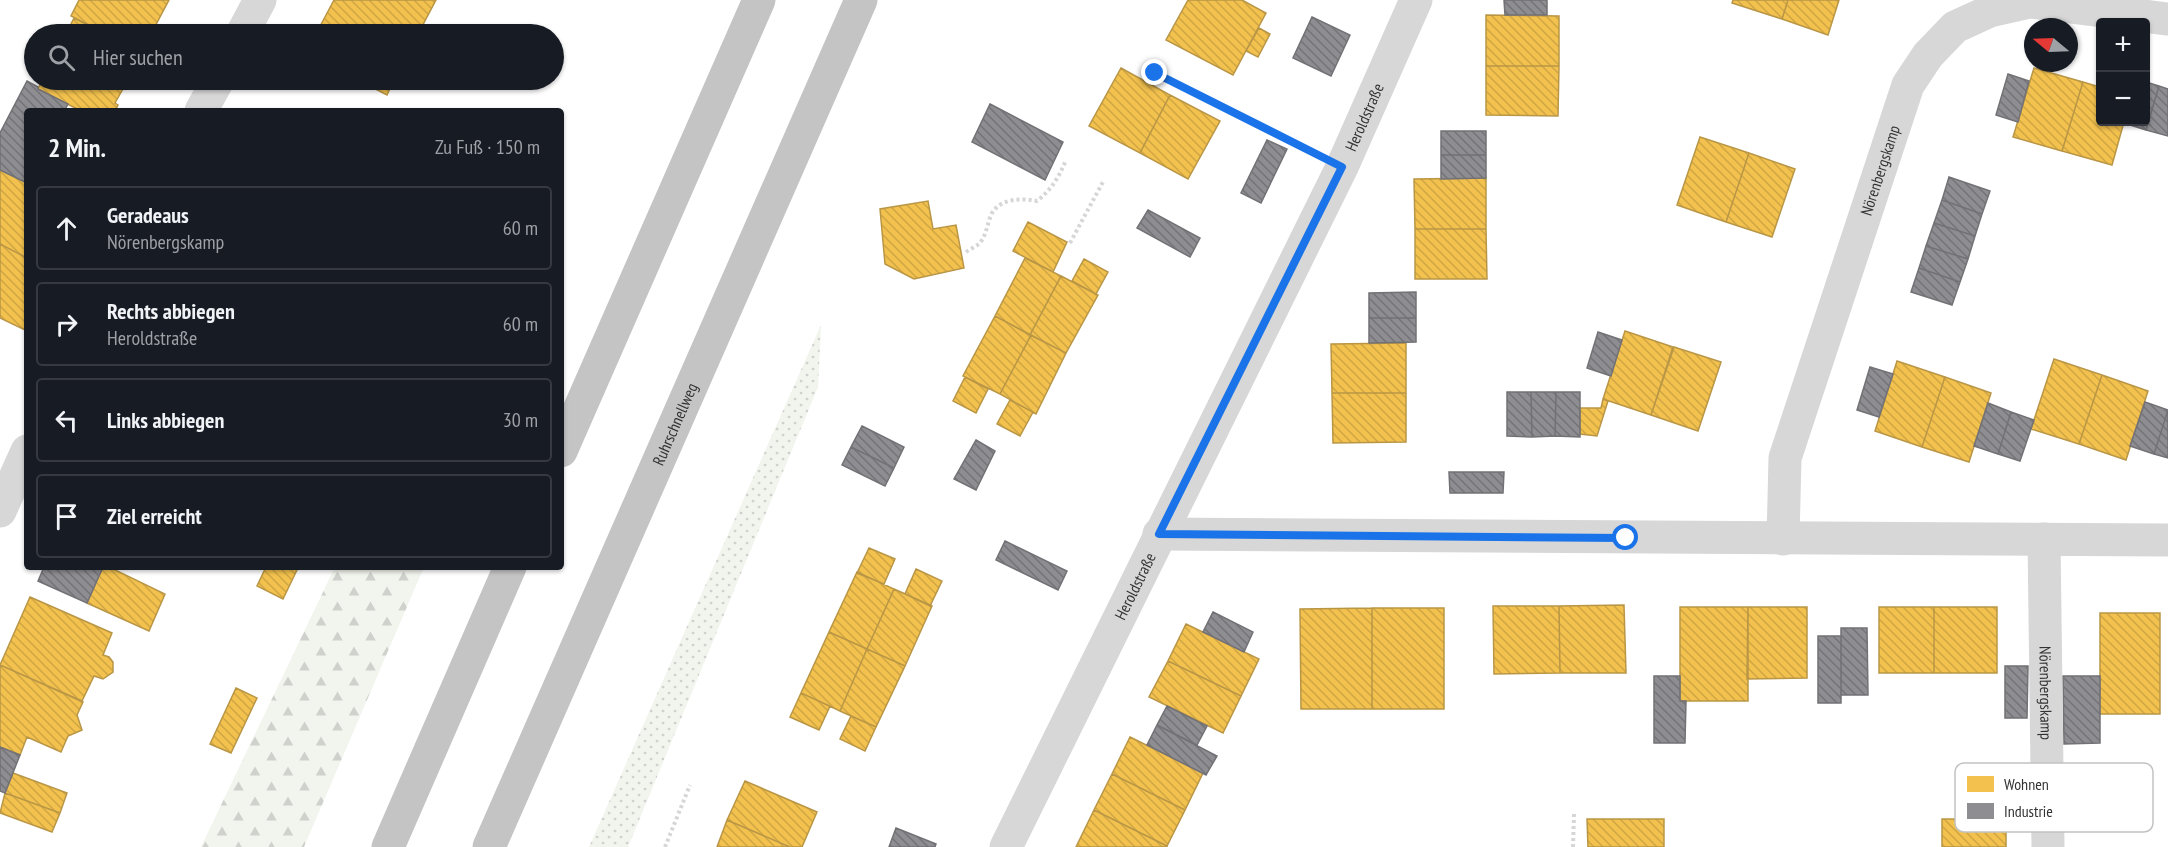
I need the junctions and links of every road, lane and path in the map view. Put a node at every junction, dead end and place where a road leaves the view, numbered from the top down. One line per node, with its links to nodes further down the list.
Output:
1 (260, 0): 6 (street)
2 (759, 0): 15 (highway)
3 (861, 0): 28 (highway, Ruhrschnellweg)
4 (1416, 0): 11 (street, Heroldstraße)
5 (2168, 19): 19 (street, Nörenbergskamp)
6 (247, 24)
7 (1155, 73): 11 (path)
8 (213, 90): 9 (street)
9 (203, 108)
10 (1066, 160): 14 (path)
11 (1342, 167): 18 (street, Heroldstraße)
12 (1104, 180): 13 (path)
13 (1070, 243)
14 (966, 252)
15 (564, 444)
16 (24, 459): 17 (street)
17 (0, 511)
18 (1159, 534): 19 (street); 30 (street, Heroldstraße)
19 (1783, 539): 20 (street)
20 (2044, 539): 21 (street); 23 (street, Nörenbergskamp)
21 (2168, 540)
22 (509, 570): 27 (highway)
23 (2047, 763)
24 (690, 784): 29 (path)
25 (1574, 814): 31 (path)
26 (2048, 832): 32 (street, Nörenbergskamp)
27 (388, 847)
28 (489, 847)
29 (665, 847)
30 (1006, 847)
31 (1574, 847)
32 (2048, 847)

